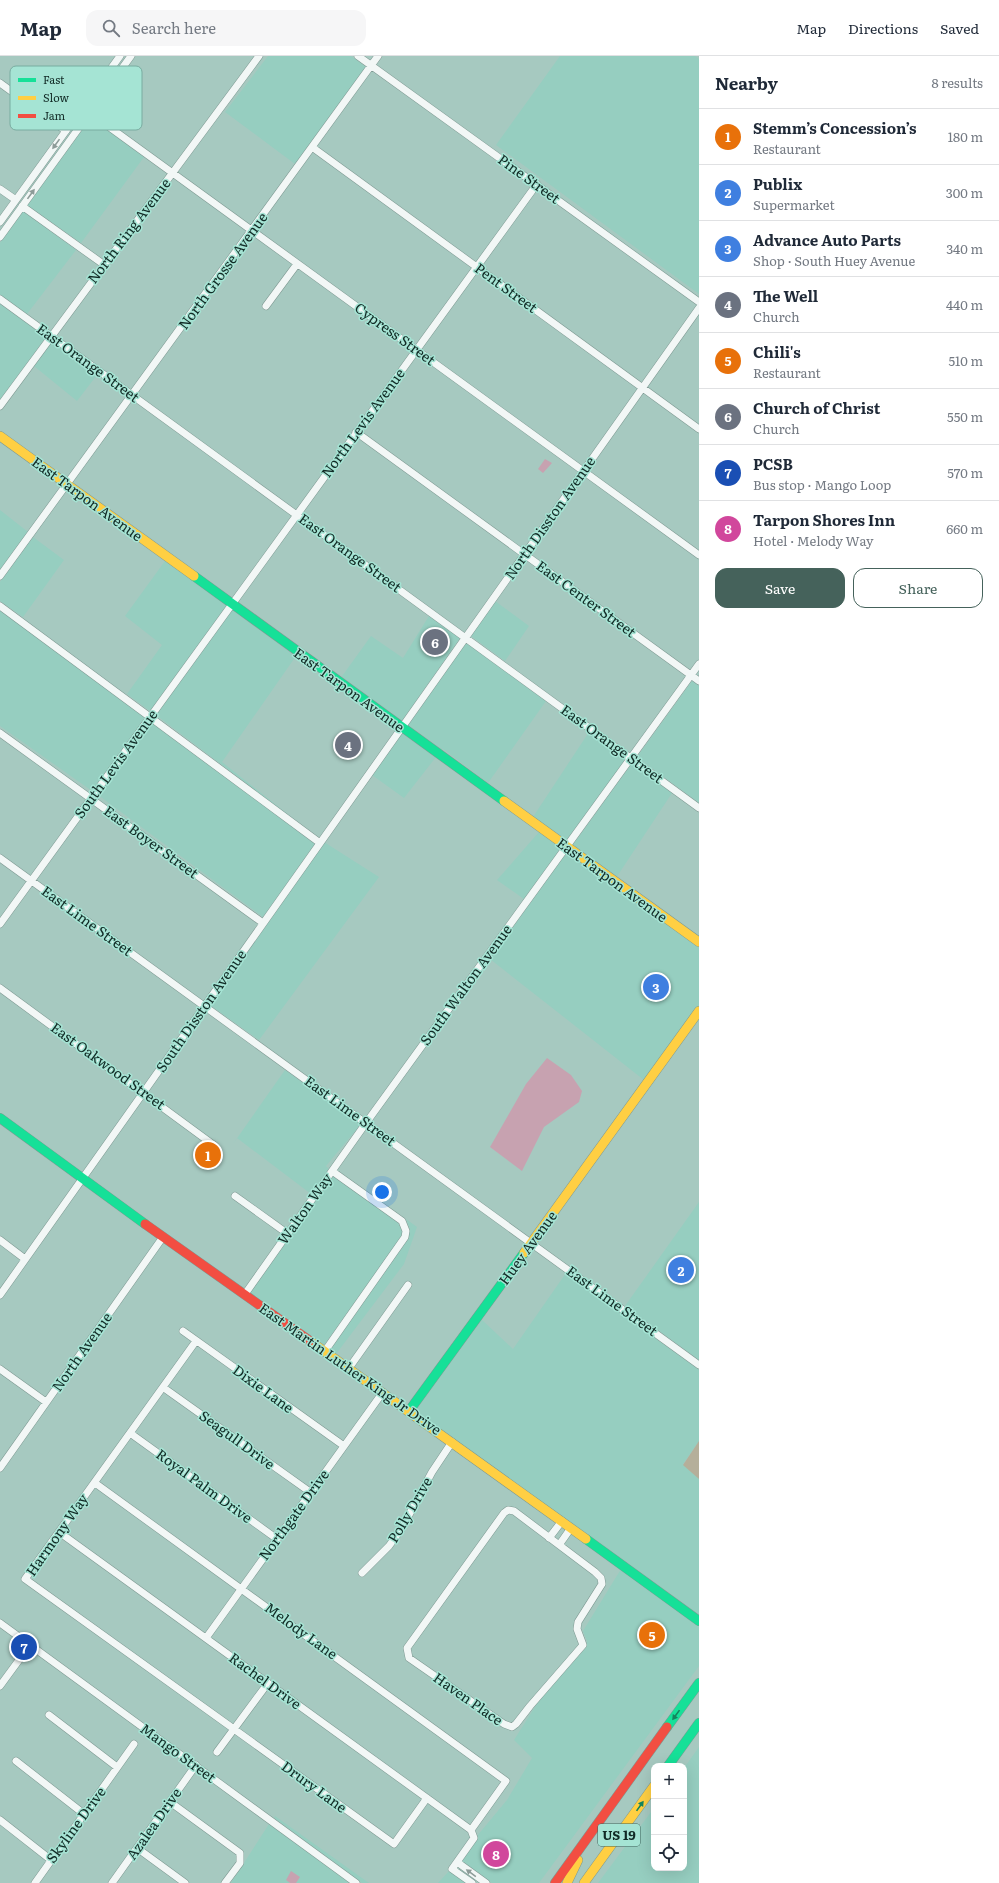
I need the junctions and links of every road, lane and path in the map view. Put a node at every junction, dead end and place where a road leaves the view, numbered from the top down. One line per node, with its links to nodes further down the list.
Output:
1 (120, 56): 7 (street)
2 (131, 56): 8 (street)
3 (259, 56): 15 (street, North Ring Avenue)
4 (358, 56): 6 (street, Pine Street)
5 (378, 56): 6 (street, North Grosse Avenue)
6 (371, 65): 14 (street, North Grosse Avenue); 16 (street, Pine Street)
7 (113, 66)
8 (124, 66)
9 (0, 83): 10 (street)
10 (10, 90)
11 (78, 130): 19 (street, one-way to 11)
12 (114, 130): 15 (street, Cypress Street)
13 (66, 131): 18 (street, one-way to 18)
14 (312, 147): 21 (street, North Grosse Avenue); 25 (street, Pent Street)
15 (173, 173): 21 (street, Cypress Street); 23 (street, North Ring Avenue)
16 (537, 184): 25 (street, North Levis Avenue); 27 (street, Pine Street)
17 (0, 189): 18 (street)
18 (16, 200): 20 (street)
19 (22, 206): 22 (street); 23 (street)
20 (0, 222)
21 (252, 231): 24 (street, Cypress Street); 33 (street, North Grosse Avenue)
22 (0, 237)
23 (103, 264): 30 (street, North Ring Avenue)
24 (297, 264): 28 (street); 31 (street, Cypress Street)
25 (477, 267): 31 (street, North Levis Avenue); 32 (street, Pent Street)
26 (0, 300): 30 (street, East Orange Street)
27 (699, 302)
28 (266, 306)
29 (699, 308): 32 (street, North Disston Avenue)
30 (51, 336): 33 (street, East Orange Street); 34 (street, North Ring Avenue)
31 (417, 350): 36 (street, North Levis Avenue); 38 (street, Cypress Street)
32 (642, 387): 35 (street, Pent Street); 38 (street, North Disston Avenue)
33 (132, 396): 39 (street, North Grosse Avenue); 40 (street, East Orange Street)
34 (0, 406)
35 (699, 429)
36 (356, 432): 40 (street, North Levis Avenue); 41 (street, East Center Street)
37 (0, 436): 39 (main road, East Tarpon Avenue)
38 (582, 471): 41 (street, North Disston Avenue); 42 (street, Cypress Street)
39 (67, 485): 43 (street, North Grosse Avenue); 44 (main road, East Tarpon Avenue)
40 (296, 514): 44 (street, North Levis Avenue); 46 (street, East Orange Street)
41 (524, 554): 46 (street, North Disston Avenue); 48 (street, East Center Street)
42 (699, 555)
43 (0, 576)
44 (232, 604): 50 (street, South Levis Avenue); 51 (main road, East Tarpon Avenue)
45 (0, 606): 50 (street)
46 (466, 637): 51 (street, North Disston Avenue); 53 (street, East Orange Street)
47 (699, 664): 48 (street, South Walton Avenue)
48 (691, 676): 49 (street, East Center Street); 53 (street, South Walton Avenue)
49 (699, 681)
50 (151, 716): 54 (street, South Levis Avenue); 56 (street)
51 (402, 728): 56 (street, South Disston Avenue); 57 (main road, East Tarpon Avenue)
52 (0, 733): 54 (street, East Boyer Street)
53 (631, 758): 55 (street, East Orange Street); 57 (street, South Walton Avenue)
54 (91, 798): 59 (street, South Levis Avenue); 61 (street, East Boyer Street)
55 (699, 808)
56 (320, 843): 61 (street, South Disston Avenue)
57 (566, 847): 62 (main road, East Tarpon Avenue); 68 (street, South Walton Avenue)
58 (0, 858): 59 (street, East Lime Street)
59 (31, 881): 60 (street, South Levis Avenue); 64 (street, East Lime Street)
60 (0, 924)
61 (263, 924): 64 (street, South Disston Avenue)
62 (699, 942)
63 (0, 988): 66 (street, East Oakwood Street)
64 (204, 1006): 66 (street, South Disston Avenue); 68 (street, East Lime Street)
65 (699, 1011): 76 (main road, Huey Avenue)
66 (144, 1092): 69 (street, East Oakwood Street); 71 (street, South Disston Avenue)
67 (0, 1118): 71 (main road, East Martin Luther King Jr Drive)
68 (366, 1123): 70 (street, Walton Way); 76 (street, East Lime Street)
69 (215, 1146)
70 (332, 1171): 73 (street, Walton Way); 83 (street)
71 (83, 1178): 74 (main road, East Martin Luther King Jr Drive); 77 (street, South Disston Avenue)
72 (235, 1196): 73 (street)
73 (288, 1234): 79 (street, Walton Way)
74 (163, 1237): 79 (main road, East Martin Luther King Jr Drive); 89 (street, North Avenue)
75 (0, 1240): 77 (street)
76 (532, 1243): 84 (street, East Lime Street); 90 (main road, Huey Avenue)
77 (25, 1259): 80 (street, South Disston Avenue)
78 (408, 1285): 85 (street)
79 (245, 1294): 83 (main road, East Martin Luther King Jr Drive)
80 (0, 1295)
81 (183, 1332): 82 (street, Dixie Lane)
82 (196, 1341): 87 (street, Harmony Way); 93 (street, Dixie Lane)
83 (325, 1350): 85 (main road, East Martin Luther King Jr Drive)
84 (699, 1365)
85 (348, 1368): 88 (main road, East Martin Luther King Jr Drive)
86 (0, 1369): 89 (street)
87 (164, 1388): 91 (street, Harmony Way); 96 (street, Seagull Drive)
88 (383, 1392): 90 (main road, East Martin Luther King Jr Drive); 93 (street, Northgate Drive)
89 (46, 1402): 94 (street, North Avenue)
90 (409, 1411): 92 (main road, East Martin Luther King Jr Drive)
91 (130, 1433): 95 (street, Harmony Way); 101 (street, Royal Palm Drive)
92 (452, 1442): 97 (main road, East Martin Luther King Jr Drive); 103 (street, Polly Drive)
93 (344, 1446): 96 (street, Northgate Drive)
94 (0, 1468)
95 (95, 1482): 99 (street, Harmony Way); 104 (street, Melody Lane)
96 (310, 1492): 101 (street, Northgate Drive)
97 (562, 1521): 98 (main road, East Martin Luther King Jr Drive); 100 (street)
98 (571, 1528): 102 (street); 105 (main road, East Martin Luther King Jr Drive)
99 (59, 1532): 107 (street, Rachel Drive); 114 (street, Harmony Way)
100 (549, 1538): 102 (street, Haven Place); 102 (street, Haven Place)
101 (277, 1539): 104 (street, Northgate Drive)
102 (559, 1545)
103 (362, 1573)
104 (242, 1589): 107 (street, Northgate Drive); 126 (street, Melody Lane)
105 (699, 1620)
106 (0, 1623): 108 (street, Mango Street)
107 (206, 1638): 109 (street, Rachel Drive)
108 (30, 1645): 111 (street); 119 (street, Mango Street)
109 (268, 1683): 114 (street); 122 (street, Rachel Drive)
110 (699, 1683): 127 (main road, US 19, one-way to 127)
111 (0, 1684)
112 (49, 1715): 120 (street)
113 (699, 1723): 118 (main road)
114 (234, 1730): 116 (street); 122 (street, Drury Lane)
115 (134, 1744): 120 (street, Skyline Drive)
116 (217, 1752)
117 (16, 1760): 124 (street)
118 (670, 1763)
119 (196, 1765): 123 (street, Azalea Drive); 135 (street, Mango Street)
120 (118, 1767): 124 (street, Skyline Drive)
121 (651, 1790): 140 (main road, US 19, one-way to 121)
122 (427, 1798): 126 (street, Rachel Drive)
123 (170, 1802): 128 (street, Azalea Drive); 134 (street)
124 (84, 1814): 129 (street, Skyline Drive)
125 (0, 1820): 129 (street)
126 (471, 1830): 130 (street)
127 (586, 1840): 138 (main road, US 19); 139 (main road)
128 (137, 1848): 132 (street, Azalea Drive); 133 (street)
129 (51, 1860): 131 (street, Skyline Drive)
130 (457, 1862): 136 (street); 137 (street, one-way to 130)
131 (35, 1883)
132 (112, 1883)
133 (185, 1883)
134 (226, 1883)
135 (356, 1883)
136 (472, 1883)
137 (486, 1883)
138 (555, 1883)
139 (567, 1883)
140 (584, 1883)

